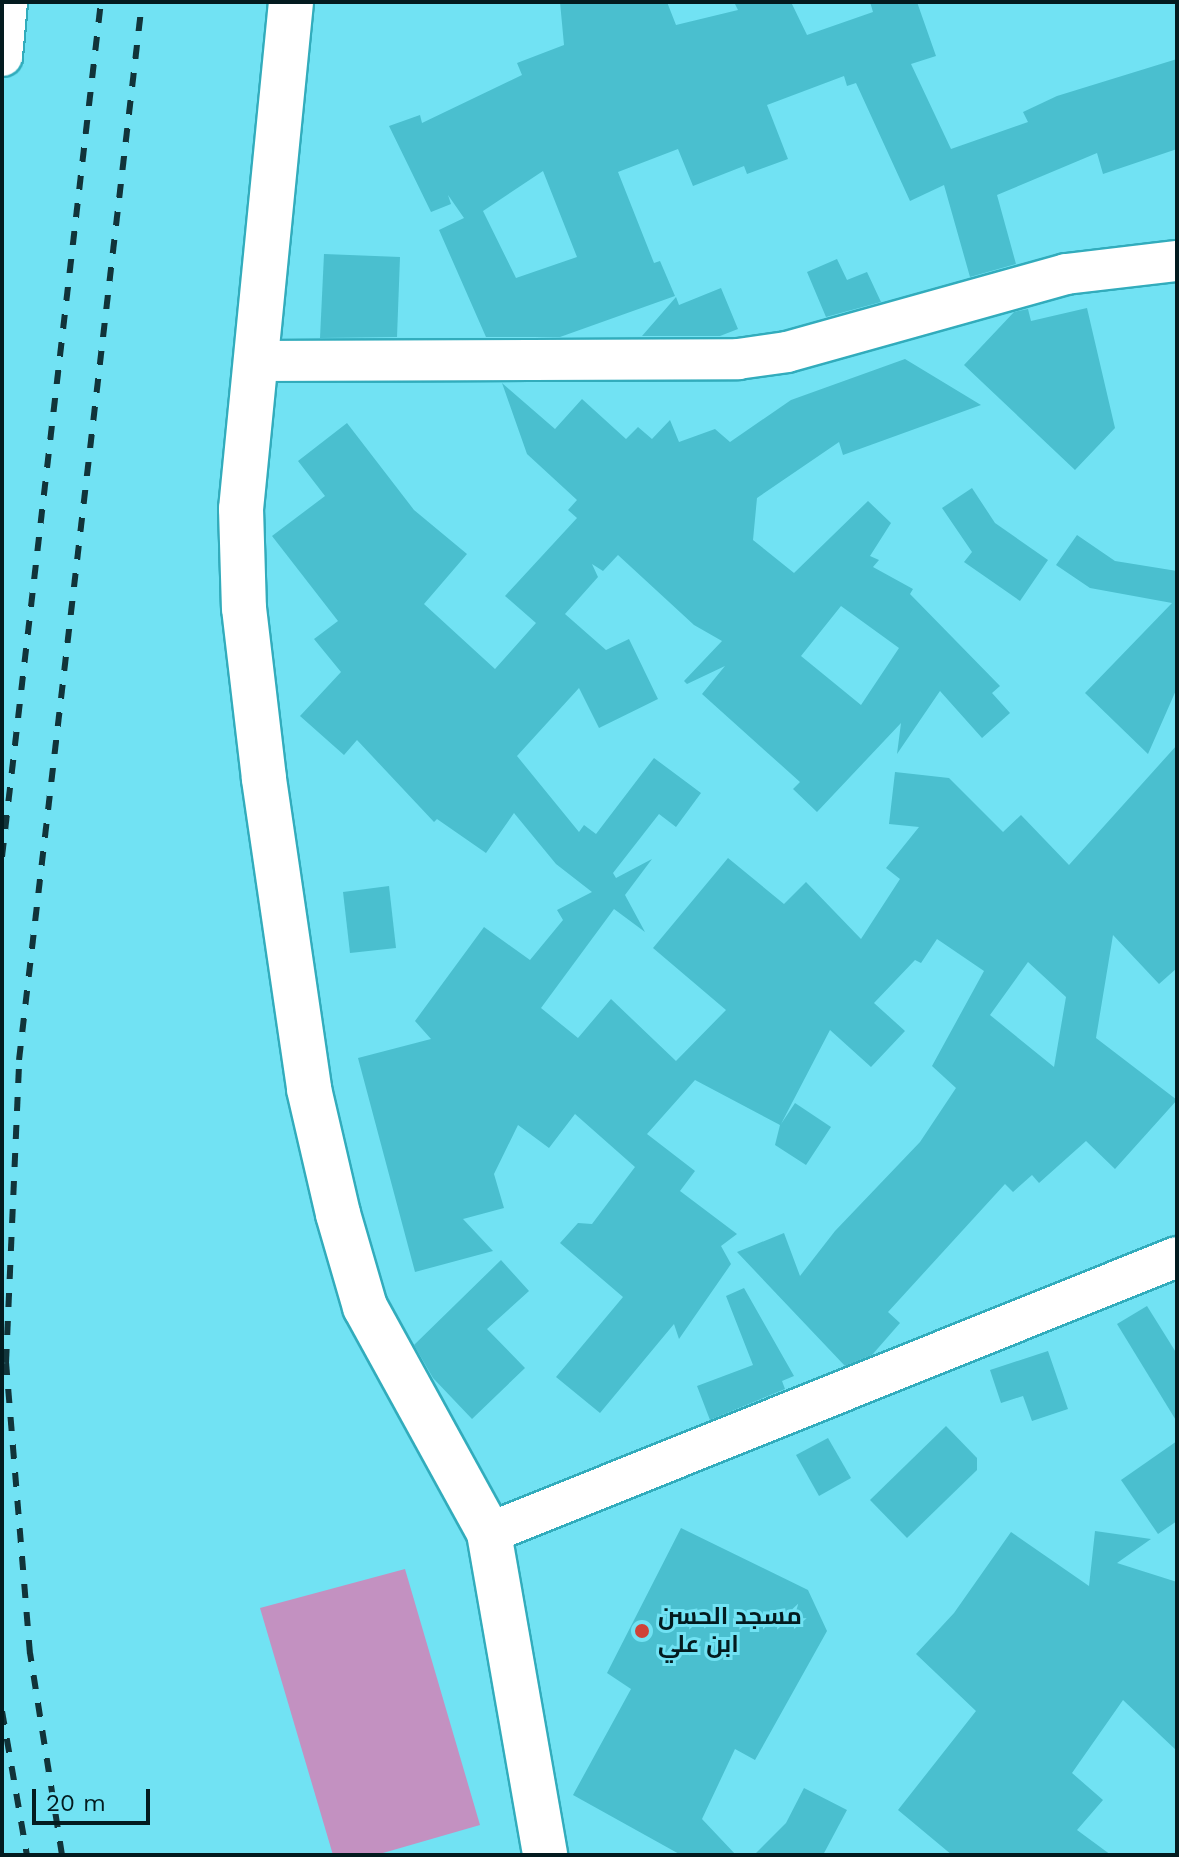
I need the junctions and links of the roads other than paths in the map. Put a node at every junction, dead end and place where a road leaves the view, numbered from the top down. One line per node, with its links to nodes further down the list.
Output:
1 (4, 2): 3 (street)
2 (291, 2): 5 (street)
3 (2, 56)
4 (1177, 261): 5 (street)
5 (255, 361): 7 (street)
6 (1177, 1257): 7 (street)
7 (489, 1533): 8 (street)
8 (545, 1855)

